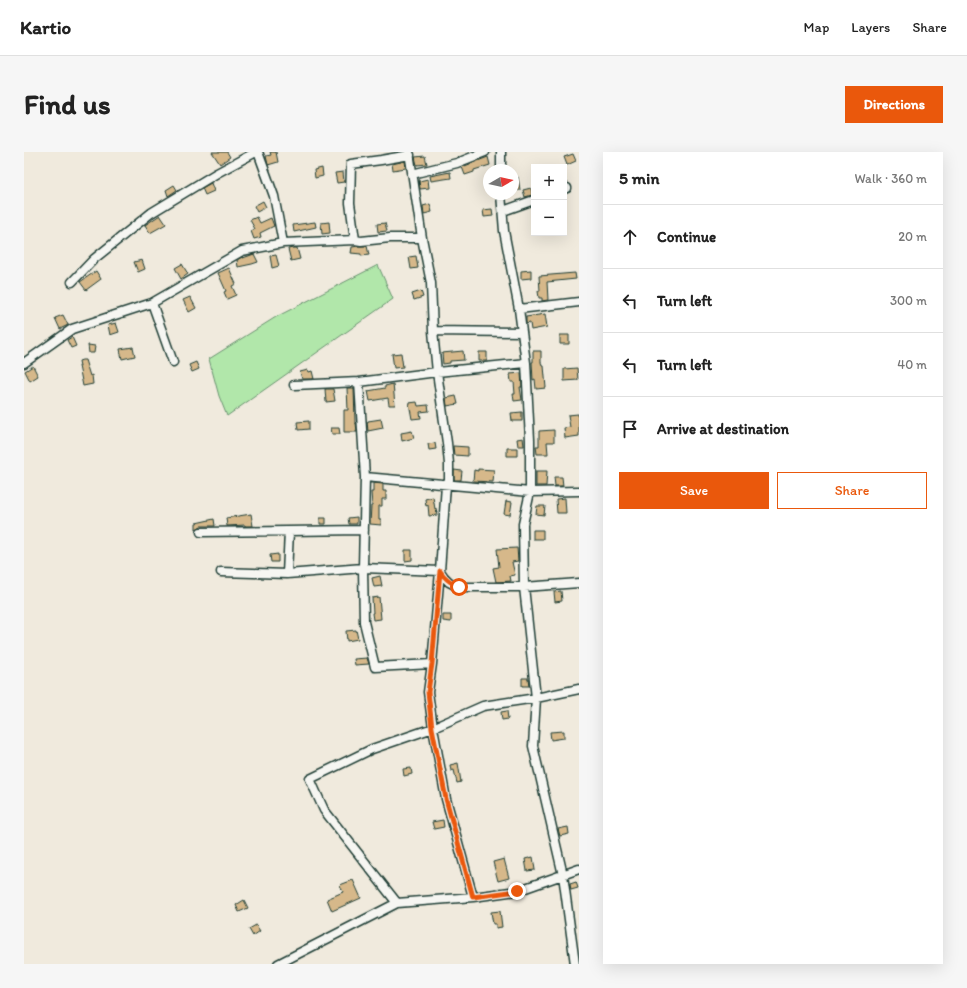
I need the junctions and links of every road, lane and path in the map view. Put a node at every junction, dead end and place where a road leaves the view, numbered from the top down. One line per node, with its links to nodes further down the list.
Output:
1 (257, 152): 12 (street); 13 (street)
2 (485, 152): 6 (street)
3 (501, 152): 5 (street)
4 (410, 154): 6 (street); 11 (street)
5 (501, 164)
6 (412, 174): 10 (street)
7 (502, 200): 9 (street)
8 (531, 201): 9 (street)
9 (503, 211): 16 (street)
10 (422, 238): 11 (street); 17 (street)
11 (354, 240): 12 (street)
12 (283, 243): 15 (street)
13 (72, 282)
14 (579, 302): 16 (street)
15 (152, 303): 19 (street); 20 (street)
16 (518, 309): 18 (street)
17 (433, 331): 18 (street); 22 (street)
18 (522, 332): 21 (street)
19 (174, 362)
20 (24, 363)
21 (526, 363): 22 (street); 27 (street)
22 (437, 372): 23 (street); 26 (street)
23 (360, 382): 24 (street); 25 (street)
24 (294, 385)
25 (365, 477): 26 (street); 29 (street)
26 (446, 485): 27 (street); 33 (street)
27 (530, 492): 28 (street); 37 (street)
28 (579, 492)
29 (364, 530): 30 (street); 32 (street)
30 (289, 531): 31 (street); 35 (street)
31 (201, 532)
32 (363, 568): 33 (street); 35 (street); 38 (street)
33 (440, 571): 37 (street); 38 (street)
34 (221, 572): 35 (street)
35 (287, 574)
36 (579, 583): 37 (street)
37 (524, 587): 40 (street)
38 (432, 664): 41 (street)
39 (579, 688): 40 (street)
40 (536, 698): 41 (street); 43 (street)
41 (432, 728): 44 (street); 45 (street)
42 (579, 869): 43 (street)
43 (563, 875): 44 (street); 47 (street)
44 (473, 897): 45 (street)
45 (397, 903): 46 (street)
46 (278, 964)
47 (575, 964)

